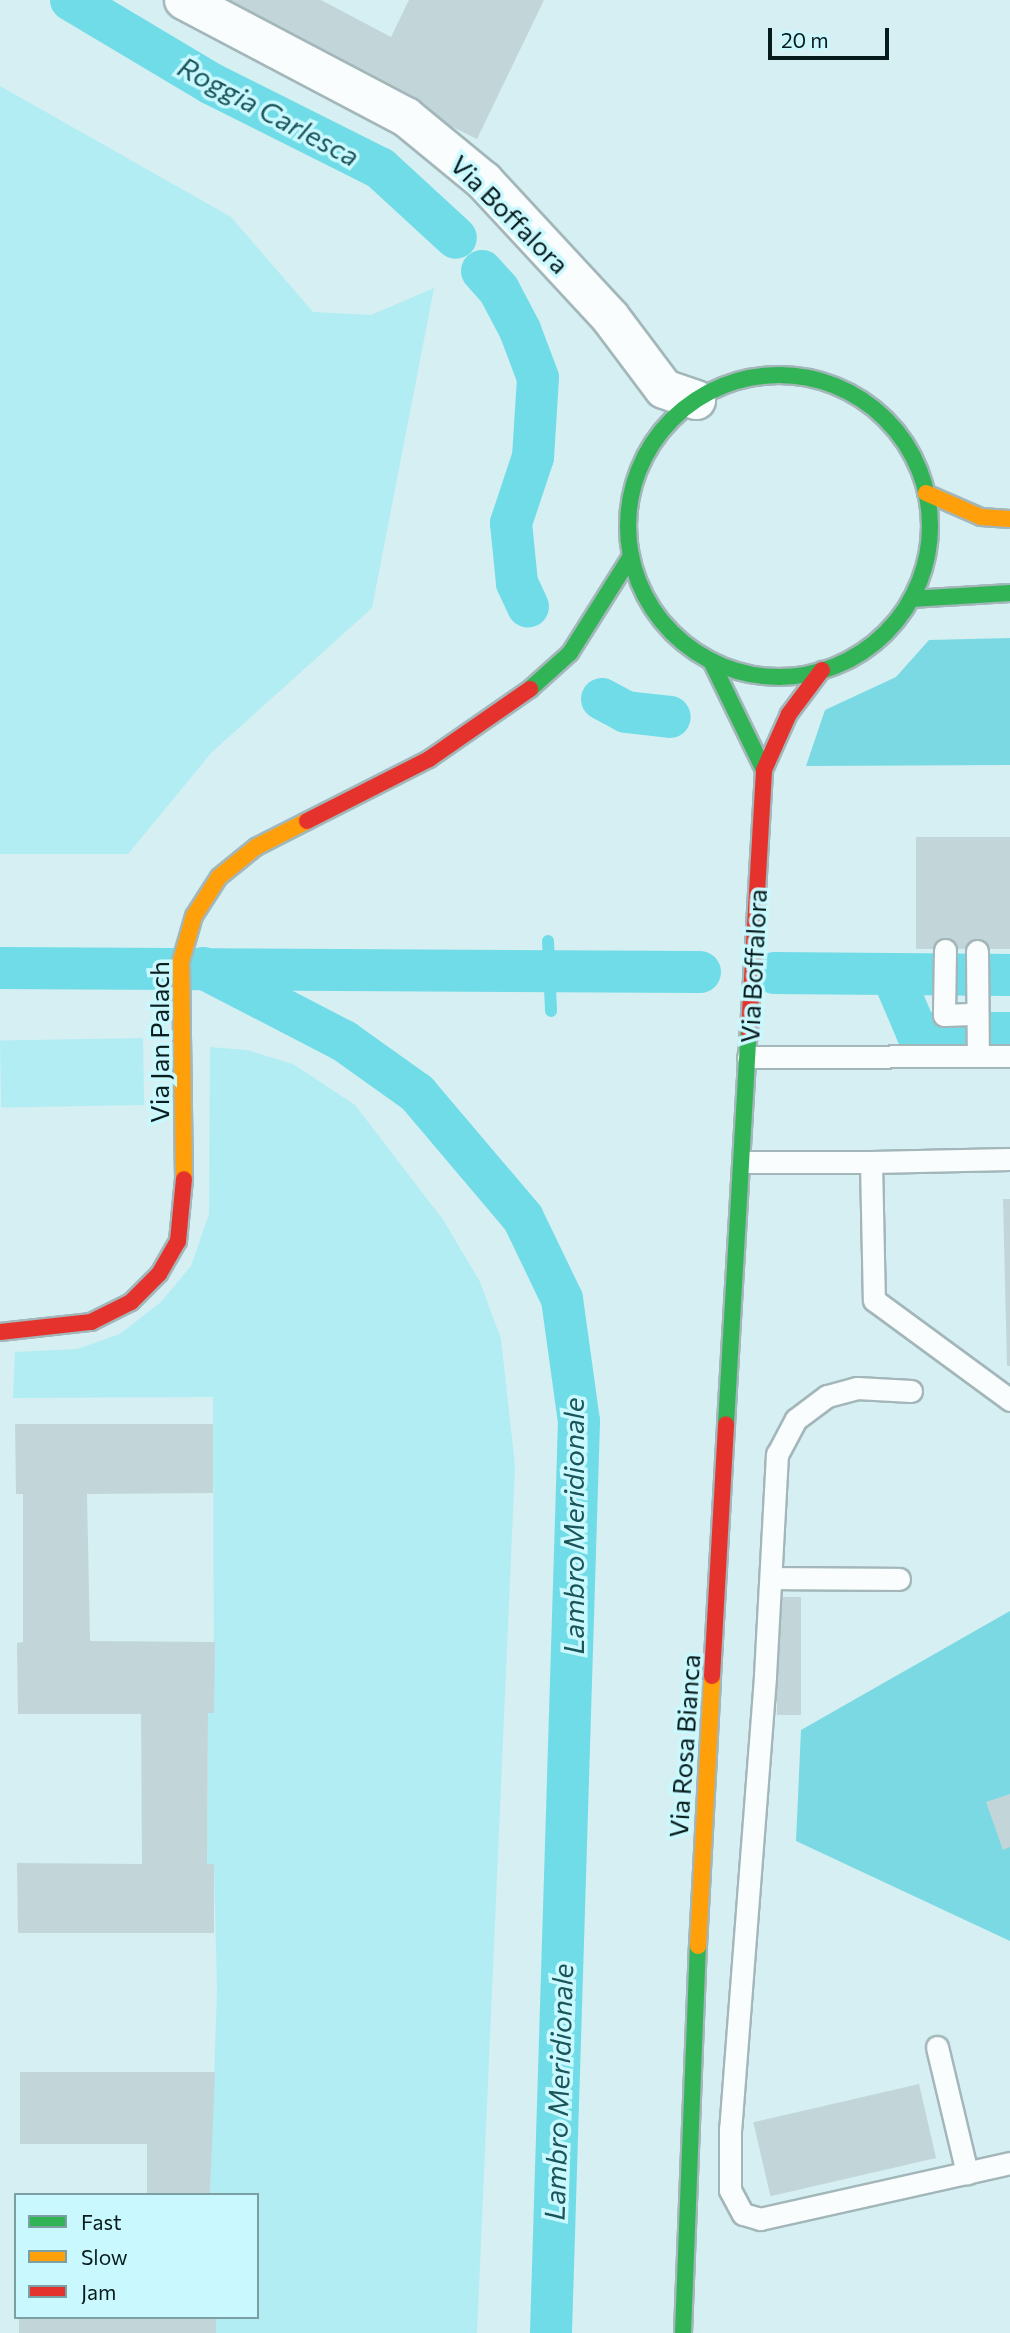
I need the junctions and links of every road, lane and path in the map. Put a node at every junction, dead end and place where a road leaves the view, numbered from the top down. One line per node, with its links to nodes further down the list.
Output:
1 (184, 0): 2 (street, Via Boffalora)
2 (696, 400): 3 (main road, Via Boffalora); 5 (main road, Via Boffalora)
3 (926, 493): 4 (main road); 7 (main road, Via Boffalora)
4 (1010, 519)
5 (631, 556): 8 (main road, Via Boffalora); 20 (main road, Via Jan Palach)
6 (1010, 593): 7 (main road)
7 (911, 599): 9 (main road, Via Boffalora)
8 (711, 661): 9 (main road, Via Boffalora); 10 (main road, Via Boffalora)
9 (822, 670): 10 (main road, Via Boffalora)
10 (764, 770): 16 (main road, Via Boffalora)
11 (945, 950): 13 (lane)
12 (977, 951): 13 (lane)
13 (977, 1014): 14 (lane)
14 (978, 1055): 15 (lane); 16 (lane)
15 (1010, 1056)
16 (748, 1057): 18 (main road, Via Boffalora)
17 (1010, 1159): 19 (lane)
18 (744, 1162): 19 (lane); 28 (main road, Via Rosa Bianca)
19 (871, 1162): 22 (lane)
20 (0, 1332)
21 (911, 1391): 23 (lane)
22 (1010, 1400)
23 (771, 1578): 24 (lane); 27 (lane)
24 (899, 1579)
25 (937, 2048): 27 (lane)
26 (1010, 2163): 27 (lane)
27 (967, 2173)
28 (683, 2333)

